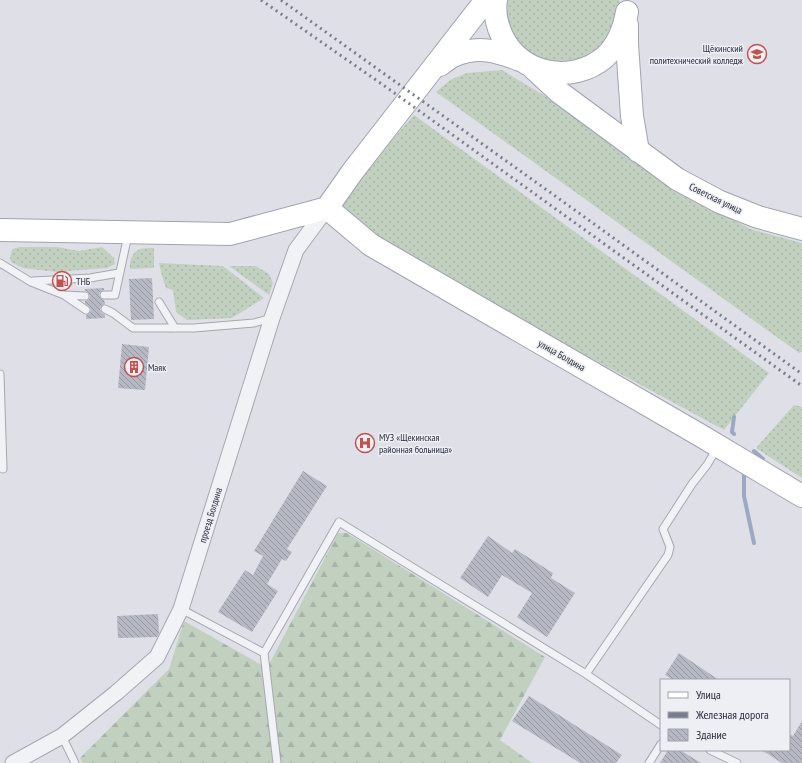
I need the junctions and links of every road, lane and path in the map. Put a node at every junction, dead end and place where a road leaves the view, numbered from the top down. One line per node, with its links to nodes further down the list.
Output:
1 (486, 0): 5 (main road)
2 (496, 0): 4 (main road, Советская улица)
3 (627, 6): 4 (main road); 6 (main road)
4 (527, 64): 5 (main road); 6 (main road, Советская улица)
5 (431, 72): 7 (main road)
6 (638, 151): 8 (main road, Советская улица)
7 (327, 208): 10 (main road); 20 (street, проезд Болдина); 23 (main road, улица Болдина)
8 (802, 229)
9 (0, 230): 10 (main road)
10 (128, 232): 12 (lane)
11 (0, 263): 13 (lane)
12 (119, 273): 13 (lane); 15 (lane)
13 (31, 282): 14 (lane)
14 (64, 295): 16 (lane); 19 (lane)
15 (104, 295)
16 (85, 296)
17 (159, 302): 21 (lane)
18 (105, 309): 21 (lane)
19 (86, 310)
20 (272, 318): 21 (lane); 26 (street, проезд Болдина)
21 (175, 328)
22 (0, 374): 24 (lane)
23 (718, 446): 25 (main road, улица Болдина); 28 (lane)
24 (2, 469)
25 (802, 496)
26 (181, 609): 27 (lane); 30 (street, проезд Болдина)
27 (264, 653): 28 (lane); 35 (lane)
28 (586, 674): 29 (lane)
29 (660, 724)
30 (62, 736): 33 (street, проезд Болдина); 34 (lane)
31 (660, 746): 36 (lane)
32 (712, 751): 37 (lane)
33 (13, 763)
34 (75, 763)
35 (277, 763)
36 (649, 763)
37 (737, 763)

